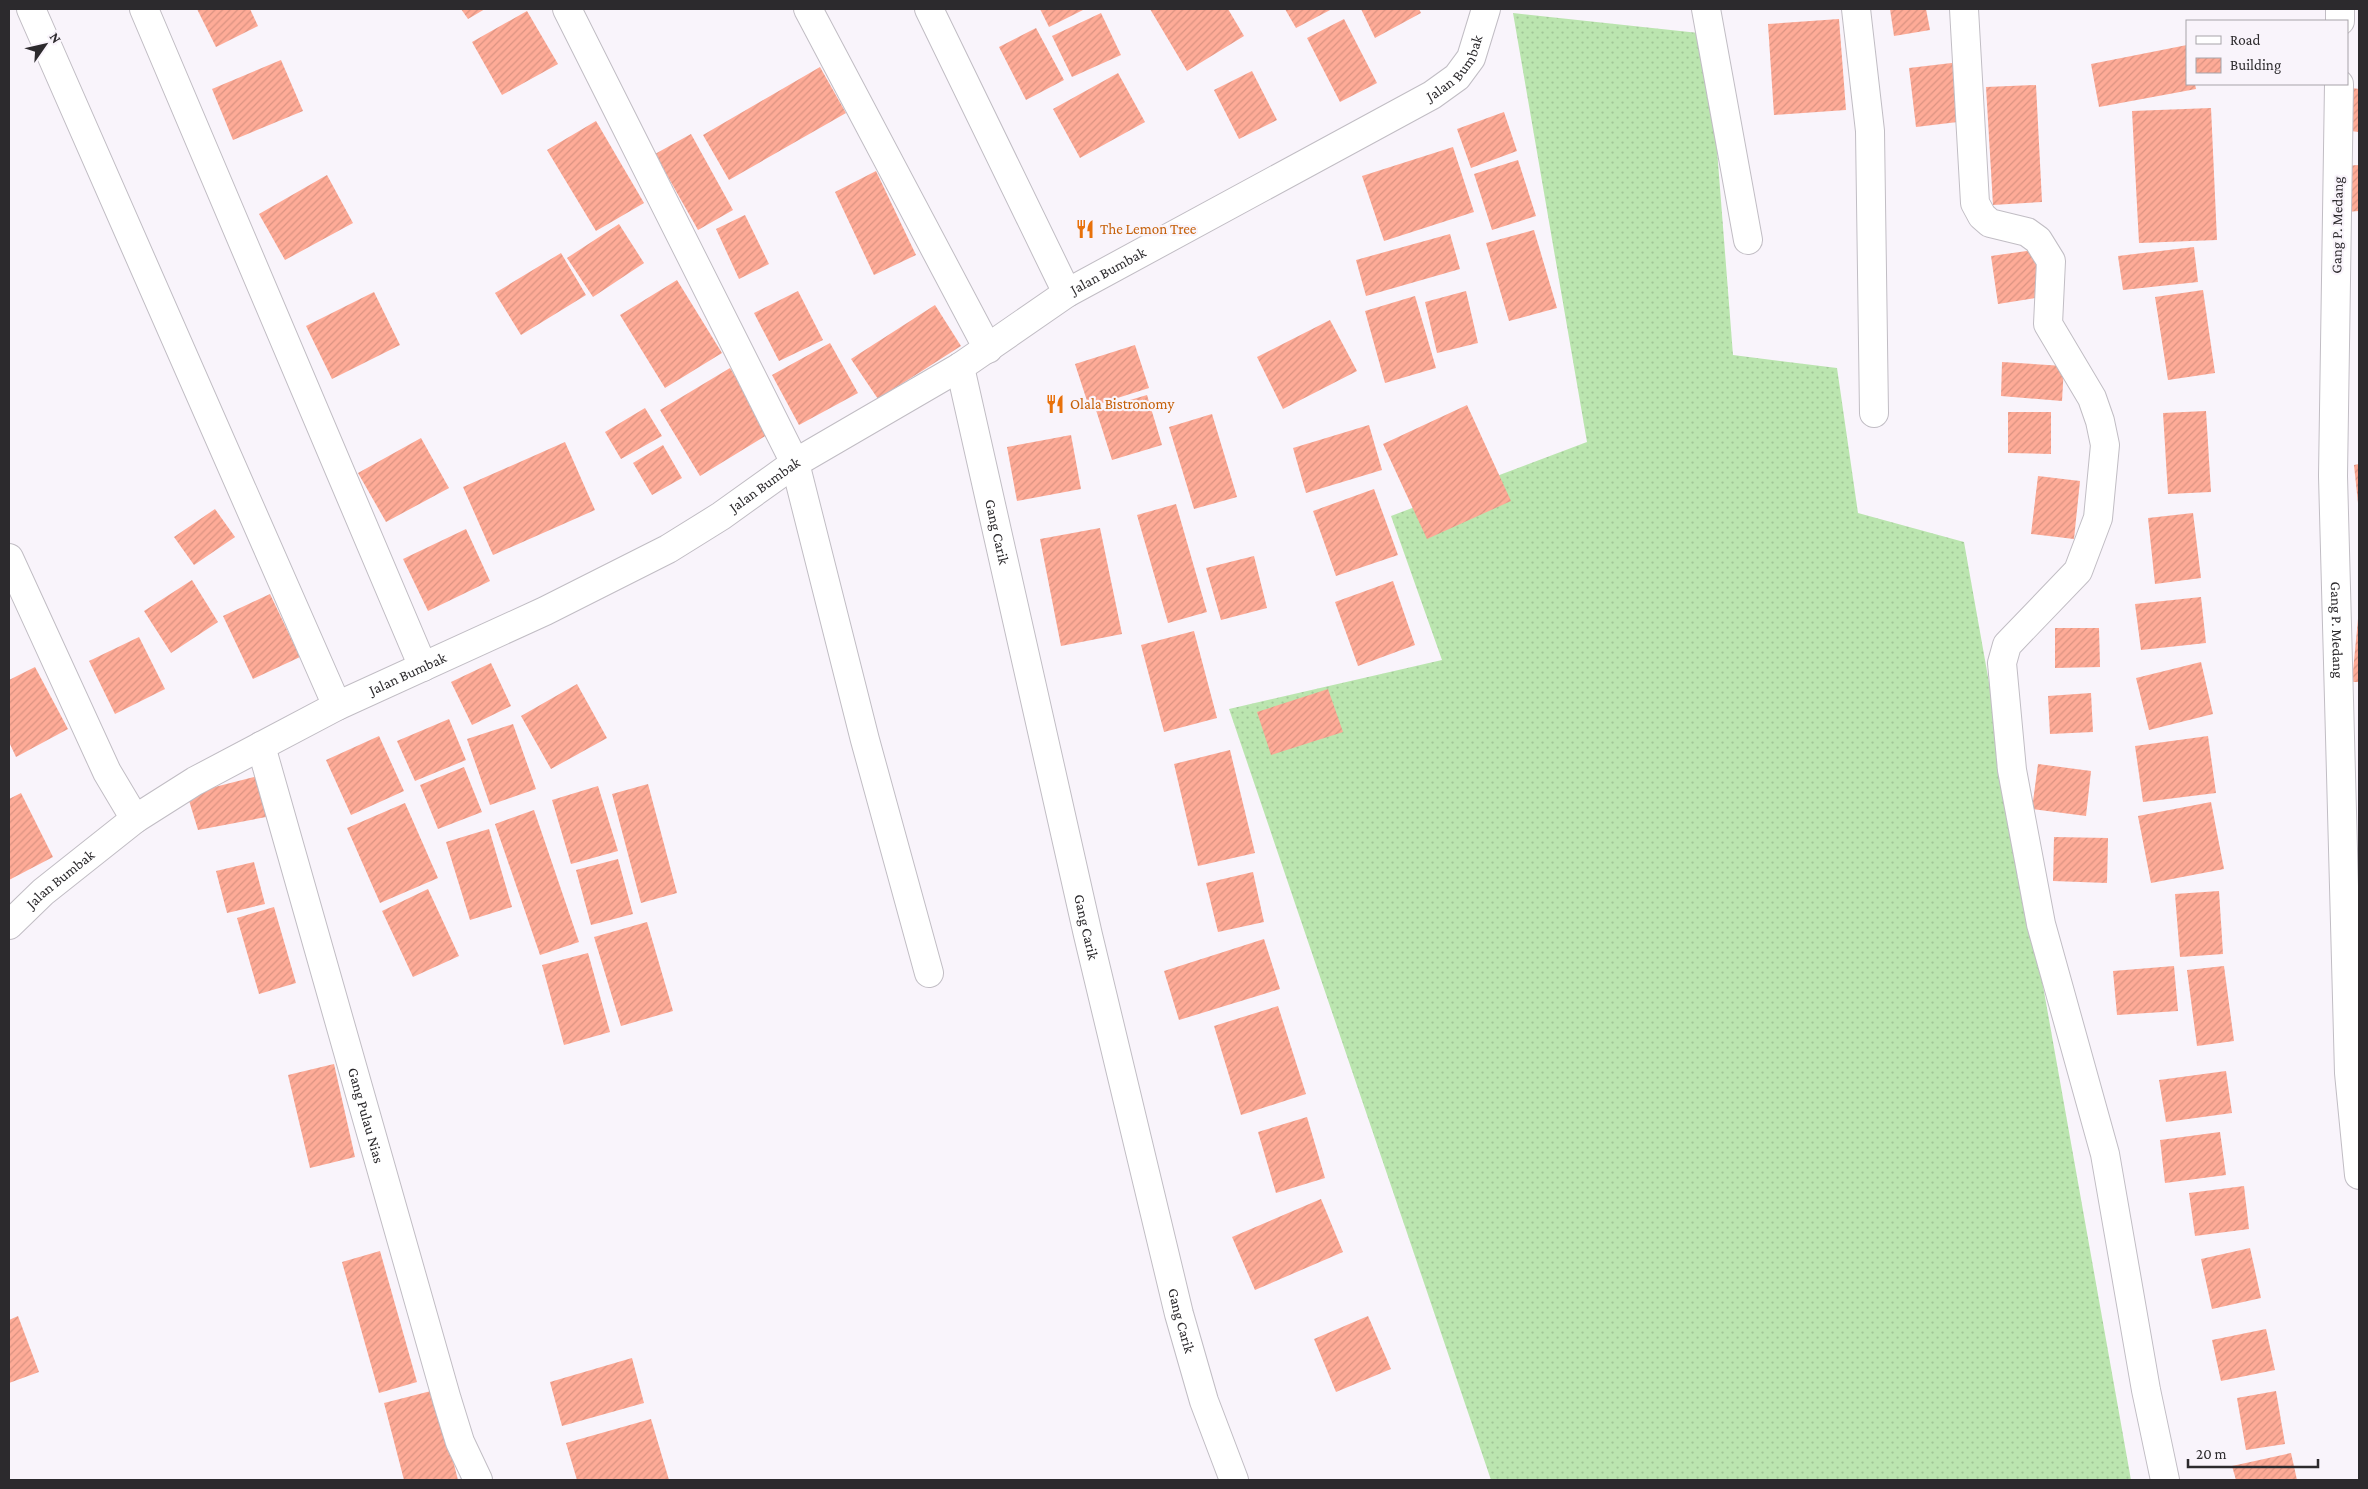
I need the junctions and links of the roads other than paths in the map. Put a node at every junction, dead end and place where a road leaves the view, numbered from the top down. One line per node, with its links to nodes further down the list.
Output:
1 (31, 9): 19 (street)
2 (144, 9): 18 (street)
3 (567, 9): 16 (street)
4 (808, 9): 13 (street)
5 (929, 9): 12 (street)
6 (1486, 9): 12 (street, Jalan Bumbak)
7 (1706, 9): 11 (street)
8 (1856, 9): 15 (street)
9 (1964, 9): 27 (street)
10 (2339, 85): 24 (street, Gang P. Medang)
11 (1748, 240)
12 (1067, 293): 13 (street, Jalan Bumbak)
13 (988, 349): 14 (street, Jalan Bumbak)
14 (960, 367): 16 (street, Jalan Bumbak); 26 (street, Gang Carik)
15 (1874, 413)
16 (795, 464): 18 (street, Jalan Bumbak); 23 (street)
17 (9, 558): 21 (street)
18 (423, 667): 19 (street, Jalan Bumbak)
19 (337, 706): 20 (street, Jalan Bumbak)
20 (261, 746): 21 (street, Jalan Bumbak); 25 (street, Gang Pulau Nias)
21 (135, 819): 22 (street, Jalan Bumbak)
22 (9, 925)
23 (929, 973)
24 (2359, 1175)
25 (478, 1480)
26 (1234, 1480)
27 (2165, 1480)

